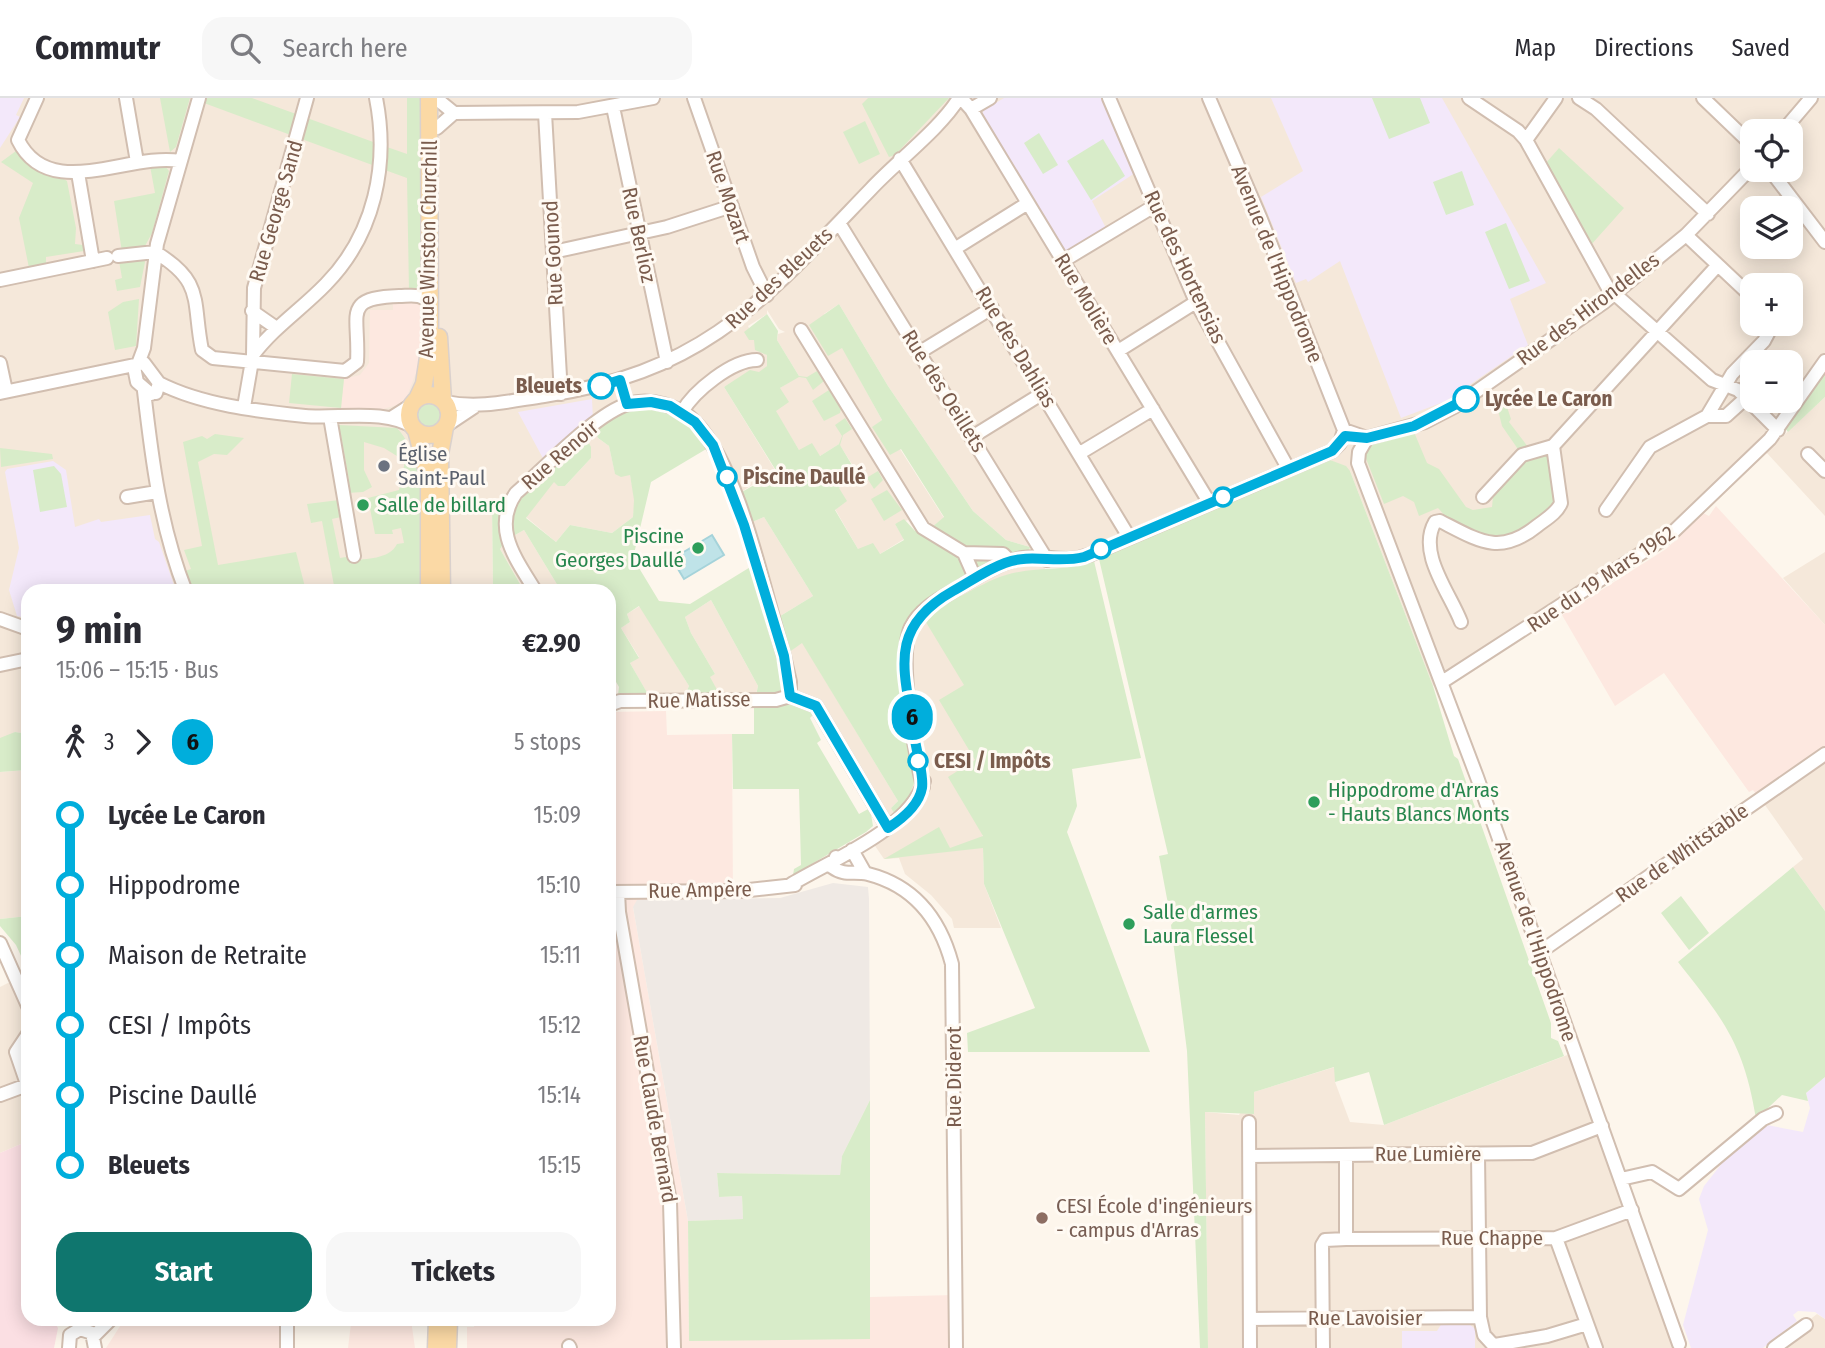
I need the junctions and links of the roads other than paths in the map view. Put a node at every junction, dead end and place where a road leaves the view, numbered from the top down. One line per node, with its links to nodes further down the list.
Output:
1 (37, 98): 29 (street)
2 (126, 98): 28 (street)
3 (199, 98): 27 (street)
4 (307, 98): 55 (street, Rue George Sand)
5 (376, 98): 56 (street)
6 (434, 98): 20 (street); 23 (main road, Avenue Winston Churchill); 46 (main road, Avenue Winston Churchill)
7 (653, 98): 18 (street)
8 (694, 98): 34 (street, Rue Mozart)
9 (960, 98): 19 (street, Rue Molière); 26 (street, Rue des Bleuets)
10 (990, 98): 19 (street)
11 (1109, 98): 33 (street, Rue des Hortensias)
12 (1209, 98): 91 (street, Avenue de l'Hippodrome)
13 (1469, 98): 25 (street)
14 (1556, 98): 25 (street)
15 (1579, 98): 35 (street)
16 (1703, 98): 24 (street)
17 (1811, 98): 22 (street)
18 (613, 107): 21 (street); 37 (street, Rue Berlioz)
19 (971, 109): 32 (street, Rue Molière)
20 (454, 113): 21 (street); 23 (street)
21 (545, 113): 42 (street, Rue Gounod)
22 (1793, 119)
23 (437, 128): 76 (main road, Avenue Winston Churchill)
24 (1740, 133)
25 (1526, 140): 49 (street)
26 (901, 159): 36 (street, Rue des Bleuets); 40 (street, Rue des Dahlias)
27 (180, 161): 28 (street); 41 (street)
28 (137, 162): 29 (street)
29 (78, 173): 43 (street)
30 (1740, 180): 35 (street, Rue des Hirondelles)
31 (1779, 182): 39 (street)
32 (1028, 203): 40 (street); 44 (street, Rue Molière)
33 (1156, 205): 44 (street); 52 (street, Rue des Hortensias)
34 (732, 206): 37 (street); 51 (street, Rue Mozart)
35 (1708, 214): 38 (street, Rue des Hirondelles)
36 (839, 223): 51 (street, Rue des Bleuets); 61 (street, Rue des Oeillets)
37 (639, 234): 42 (street); 65 (street, Rue Berlioz)
38 (1686, 235): 45 (street); 49 (street, Rue des Hirondelles)
39 (1822, 238)
40 (956, 248): 54 (street, Rue des Dahlias)
41 (155, 252): 43 (street); 62 (street); 67 (street)
42 (553, 252): 74 (street, Rue Gounod)
43 (93, 261): 47 (street)
44 (1063, 261): 60 (street, Rue Molière)
45 (1717, 265): 48 (street); 58 (street)
46 (430, 279): 50 (street); 53 (main road, Avenue Winston Churchill)
47 (0, 280)
48 (1740, 286)
49 (1614, 294): 58 (street); 91 (street, Rue des Hirondelles)
50 (413, 295): 53 (street); 62 (street)
51 (767, 295): 65 (street, Rue des Bleuets)
52 (1196, 302): 60 (street); 95 (street, Rue des Hortensias)
53 (430, 303): 75 (main road, Avenue Winston Churchill)
54 (992, 308): 61 (street); 73 (street, Rue des Dahlias)
55 (252, 311): 56 (street); 62 (street, Rue George Sand)
56 (275, 327): 62 (street)
57 (801, 330): 103 (street)
58 (1656, 332): 69 (street); 92 (street)
59 (1764, 336): 69 (street)
60 (1118, 351): 81 (street, Rue Molière)
61 (920, 352): 90 (street, Rue des Oeillets)
62 (253, 358): 79 (street, Rue George Sand)
63 (757, 360): 82 (street)
64 (1825, 361): 89 (street, Rue du 19 Mars 1962)
65 (667, 362): 68 (street, Rue des Bleuets)
66 (0, 363): 71 (street)
67 (139, 369): 70 (street); 70 (street); 71 (street)
68 (620, 380): 74 (street, Rue des Bleuets); 78 (street)
69 (1723, 386): 72 (street); 84 (street)
70 (153, 390): 79 (street); 97 (street)
71 (3, 392)
72 (1740, 392)
73 (1043, 393): 90 (street); 93 (street, Rue des Dahlias)
74 (561, 394): 80 (street, Rue des Bleuets)
75 (415, 401): 76 (main road); 86 (street); 88 (main road)
76 (444, 401): 80 (street, Rue des Bleuets); 87 (main road)
77 (1740, 403): 84 (street)
78 (627, 404): 82 (street); 111 (street, Rue Renoir)
79 (244, 407): 85 (street)
80 (474, 407): 87 (street, Rue des Bleuets)
81 (1153, 409): 93 (street); 100 (street, Rue Molière)
82 (682, 412): 118 (street)
83 (1762, 413): 89 (street)
84 (1707, 416): 101 (street)
85 (330, 417): 86 (street); 104 (street)
86 (391, 418): 88 (street)
87 (446, 426): 88 (main road); 110 (main road)
88 (415, 429): 109 (main road)
89 (1778, 430): 117 (street, Rue du 19 Mars 1962)
90 (972, 436): 105 (street, Rue des Oeillets)
91 (1350, 445): 95 (street, Rue des Hirondelles); 117 (street, Avenue de l'Hippodrome)
92 (1553, 446): 99 (street); 113 (street)
93 (1080, 453): 102 (street, Rue des Dahlias)
94 (1808, 454): 96 (street)
95 (1288, 468): 100 (street, Rue des Hirondelles)
96 (1825, 471)
97 (156, 492): 98 (street); 108 (street)
98 (127, 497)
99 (1483, 497)
100 (1209, 502): 102 (street, Rue des Hirondelles)
101 (1606, 510)
102 (1129, 537): 105 (street, Rue des Hirondelles)
103 (964, 553): 106 (street); 107 (street)
104 (354, 556)
105 (1047, 560): 106 (street, Rue des Hirondelles)
106 (1010, 561): 107 (street)
107 (975, 578): 121 (street, Rue Ampère)
108 (184, 584)
109 (429, 584)
110 (442, 584)
111 (531, 584)
112 (0, 619): 114 (street)
113 (1461, 622)
114 (21, 626)
115 (21, 660): 116 (street)
116 (0, 665)
117 (1442, 682): 128 (street, Avenue de l'Hippodrome)
118 (790, 696): 119 (street, Rue Matisse); 121 (street)
119 (616, 702)
120 (1825, 754): 128 (street, Rue de Whitstable)
121 (888, 828): 122 (street, Rue Ampère)
122 (852, 850): 123 (street, Rue Ampère); 124 (street)
123 (836, 866): 124 (street, Rue Diderot); 125 (street, Rue Ampère)
124 (865, 873): 162 (street, Rue Diderot)
125 (616, 892)
126 (616, 901): 161 (street, Rue Claude Bernard)
127 (0, 943): 129 (street)
128 (1540, 952): 136 (street, Avenue de l'Hippodrome)
129 (21, 990)
130 (21, 1044): 131 (street)
131 (21, 1066)
132 (21, 1088): 133 (street)
133 (0, 1095)
134 (1776, 1113): 140 (street)
135 (1249, 1122): 139 (street)
136 (1602, 1126): 137 (street, Rue Lumière); 140 (street, Avenue de l'Hippodrome)
137 (1478, 1154): 138 (street, Rue Lumière); 144 (street)
138 (1346, 1155): 139 (street, Rue Lumière); 143 (street)
139 (1250, 1156): 147 (street)
140 (1621, 1179): 141 (street, Avenue de l'Hippodrome)
141 (1632, 1210): 142 (street, Rue Chappe); 156 (street, Avenue de l'Hippodrome)
142 (1556, 1238): 144 (street, Rue Chappe); 148 (street)
143 (1346, 1239): 144 (street, Rue Chappe); 146 (street)
144 (1479, 1239): 145 (street)
145 (1480, 1317): 146 (street, Rue Lavoisier); 155 (street)
146 (1323, 1318): 147 (street, Rue Lavoisier); 164 (street)
147 (1250, 1319): 163 (street)
148 (1587, 1324): 155 (street); 165 (street)
149 (1806, 1325): 166 (street)
150 (106, 1326): 154 (street)
151 (286, 1326): 158 (street)
152 (437, 1326): 159 (main road)
153 (449, 1326): 160 (main road)
154 (94, 1342): 157 (street)
155 (1496, 1346)
156 (1679, 1347)
157 (69, 1348)
158 (286, 1348)
159 (436, 1348)
160 (449, 1348)
161 (674, 1348)
162 (956, 1348)
163 (1251, 1348)
164 (1323, 1348)
165 (1596, 1348)
166 (1774, 1348)

